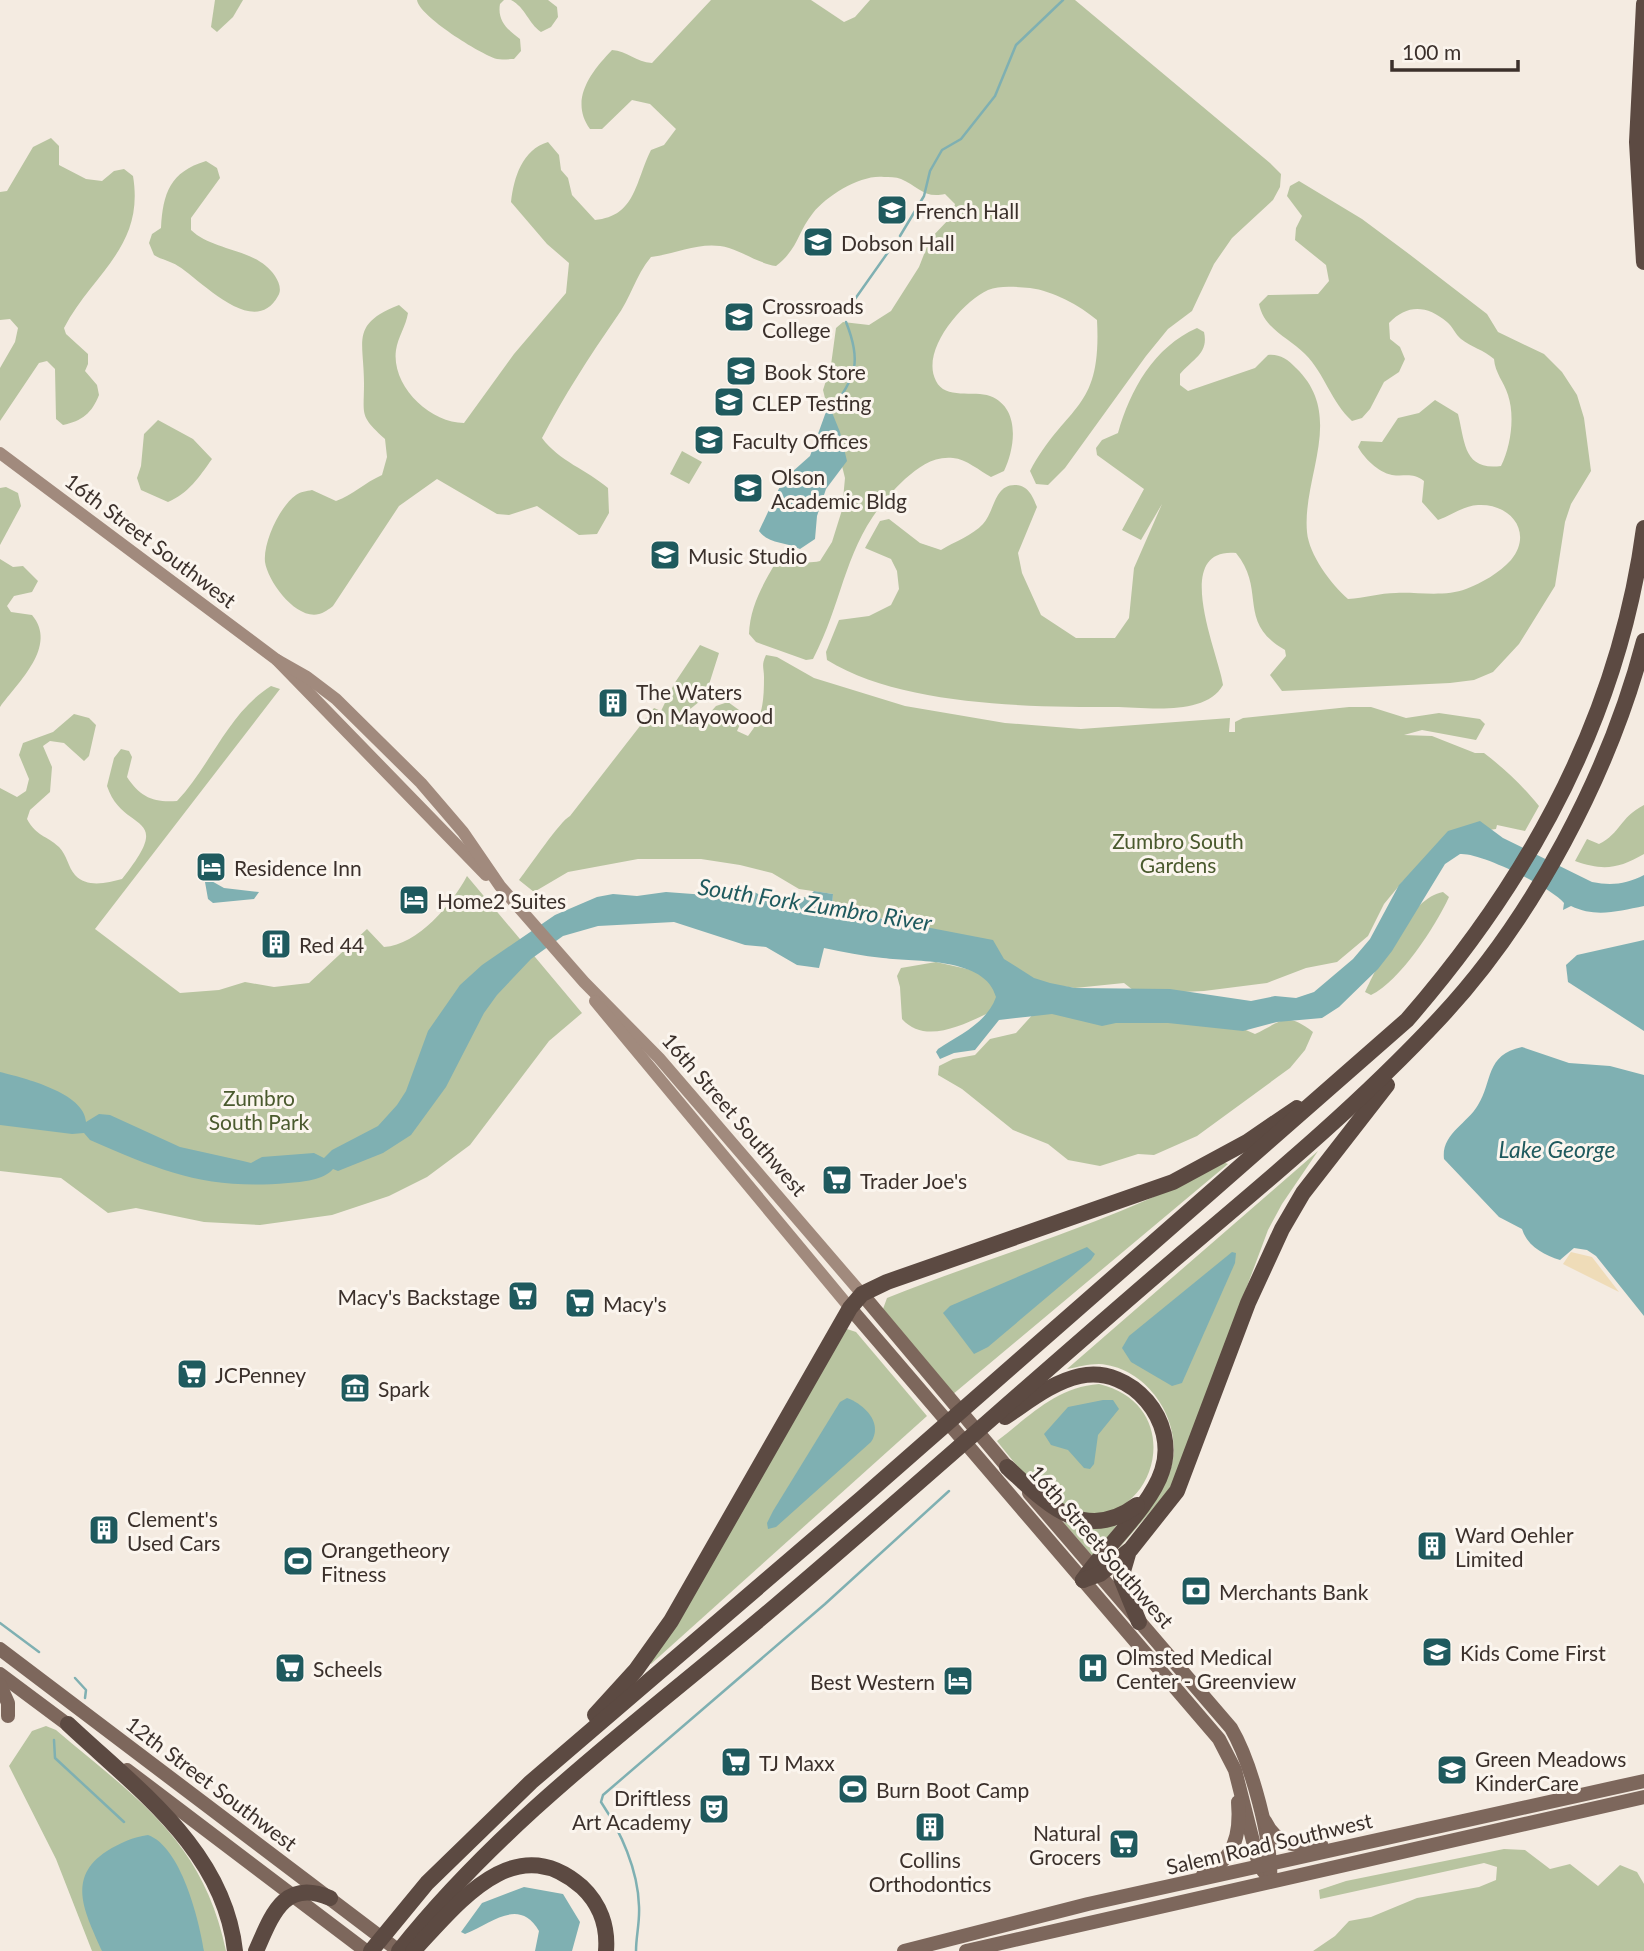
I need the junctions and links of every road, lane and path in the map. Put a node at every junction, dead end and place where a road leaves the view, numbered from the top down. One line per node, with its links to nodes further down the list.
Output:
1 (1644, 4): 2 (highway)
2 (1644, 262)
3 (0, 453): 6 (main road, 16th Street Southwest)
4 (1644, 528): 8 (highway)
5 (1644, 641): 7 (highway)
6 (584, 982): 9 (main road, 16th Street Southwest); 10 (main road, 16th Street Southwest)
7 (1443, 1015): 12 (highway); 15 (highway)
8 (1375, 1050): 9 (highway); 27 (highway)
9 (862, 1294): 10 (highway); 11 (main road, 16th Street Southwest)
10 (850, 1308): 11 (main road, 16th Street Southwest); 27 (highway)
11 (924, 1382): 13 (main road, 16th Street Southwest)
12 (949, 1454): 14 (highway); 38 (highway)
13 (1001, 1471): 14 (highway); 16 (main road, 16th Street Southwest); 17 (main road, 16th Street Southwest)
14 (1148, 1497): 16 (highway)
15 (1131, 1549): 16 (highway); 18 (highway)
16 (1096, 1570): 17 (highway); 18 (main road, 16th Street Southwest)
17 (1083, 1580): 24 (main road, 16th Street Southwest)
18 (1139, 1622): 25 (main road, 16th Street Southwest)
19 (0, 1649): 34 (main road, 12th Street Southwest)
20 (0, 1674): 23 (main road, 12th Street Southwest)
21 (0, 1685): 22 (main road)
22 (8, 1716)
23 (68, 1724): 33 (main road, 12th Street Southwest); 35 (highway)
24 (1235, 1770): 30 (main road, 16th Street Southwest); 32 (main road)
25 (1252, 1778): 29 (main road); 30 (main road, 16th Street Southwest)
26 (1644, 1781): 29 (main road, Salem Road Southwest)
27 (531, 1782): 37 (highway)
28 (1644, 1797): 31 (main road, Salem Road Southwest)
29 (1423, 1830): 30 (main road, Salem Road Southwest)
30 (1265, 1865): 31 (main road, 16th Street Southwest); 32 (main road, Salem Road Southwest)
31 (1270, 1881): 42 (main road, Salem Road Southwest)
32 (1189, 1883): 41 (main road, Salem Road Southwest)
33 (292, 1895): 34 (highway); 36 (highway); 37 (main road, 12th Street Southwest)
34 (330, 1898): 38 (main road, 12th Street Southwest)
35 (235, 1951)
36 (256, 1951)
37 (368, 1951)
38 (399, 1951)
39 (413, 1951): 40 (highway)
40 (606, 1951)
41 (904, 1951)
42 (966, 1951)

